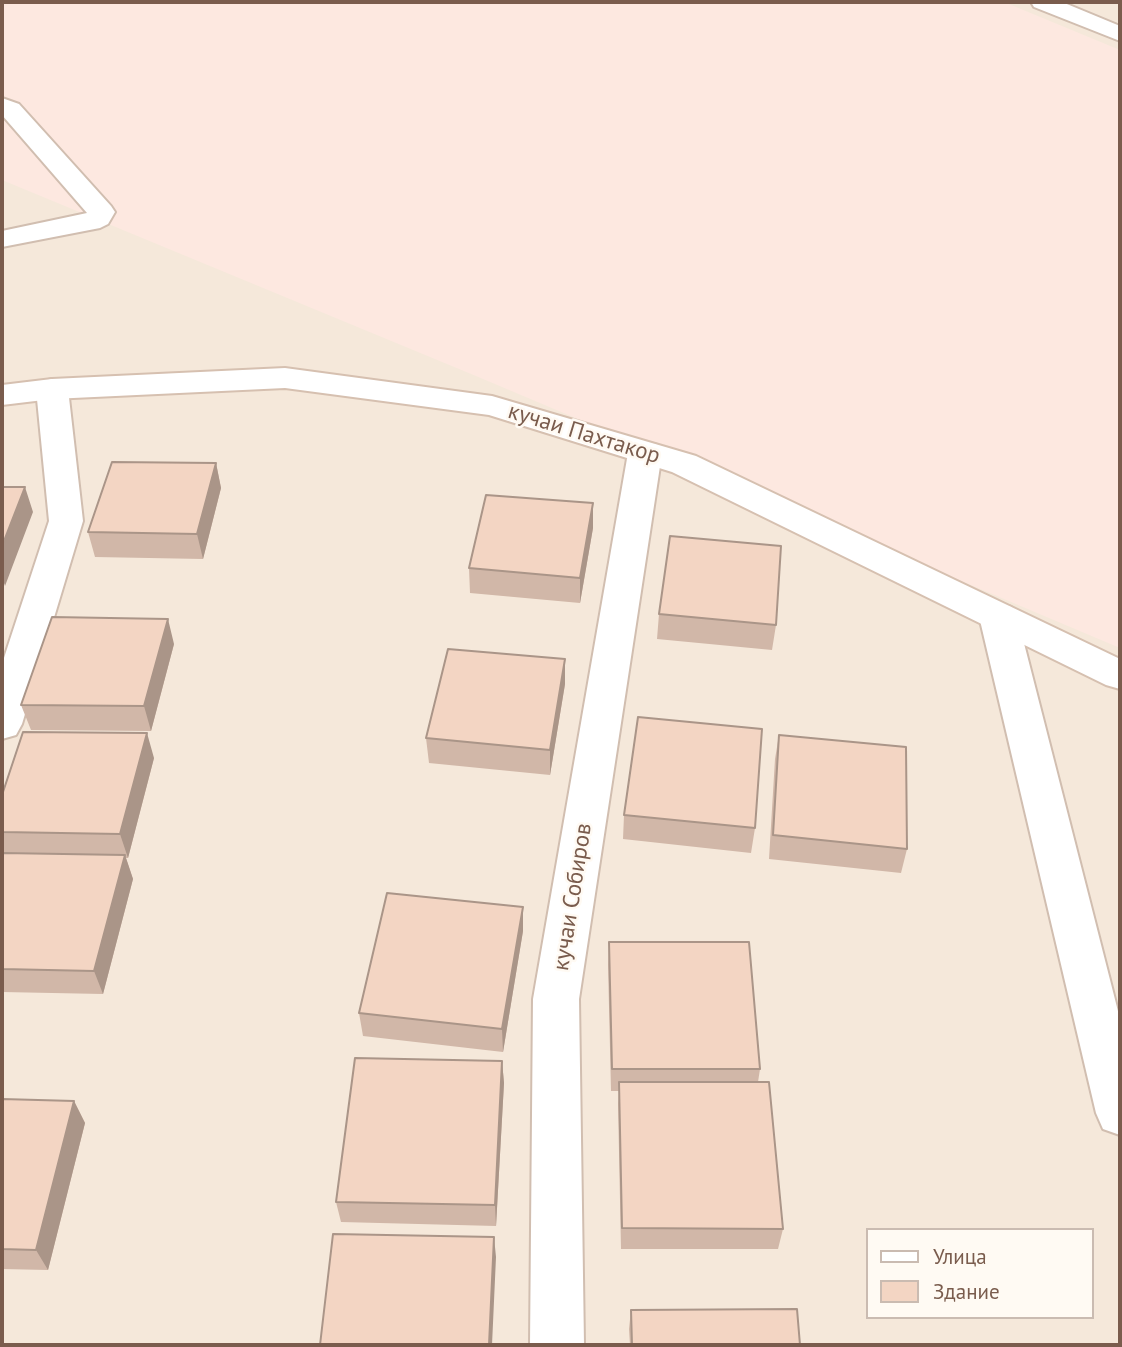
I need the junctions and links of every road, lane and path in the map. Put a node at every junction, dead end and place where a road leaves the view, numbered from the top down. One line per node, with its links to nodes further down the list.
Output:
1 (1042, 2): 2 (street)
2 (1120, 34)
3 (2, 106): 4 (street)
4 (2, 239)
5 (52, 389): 6 (street, кучаи Пахтакор); 7 (street, кучаи Пахтакор); 10 (street)
6 (2, 395)
7 (645, 453): 8 (street, кучаи Пахтакор); 12 (street, кучаи Собиров)
8 (998, 616): 9 (street, кучаи Пахтакор); 11 (street)
9 (1120, 675)
10 (2, 724)
11 (1120, 1113)
12 (557, 1345)

